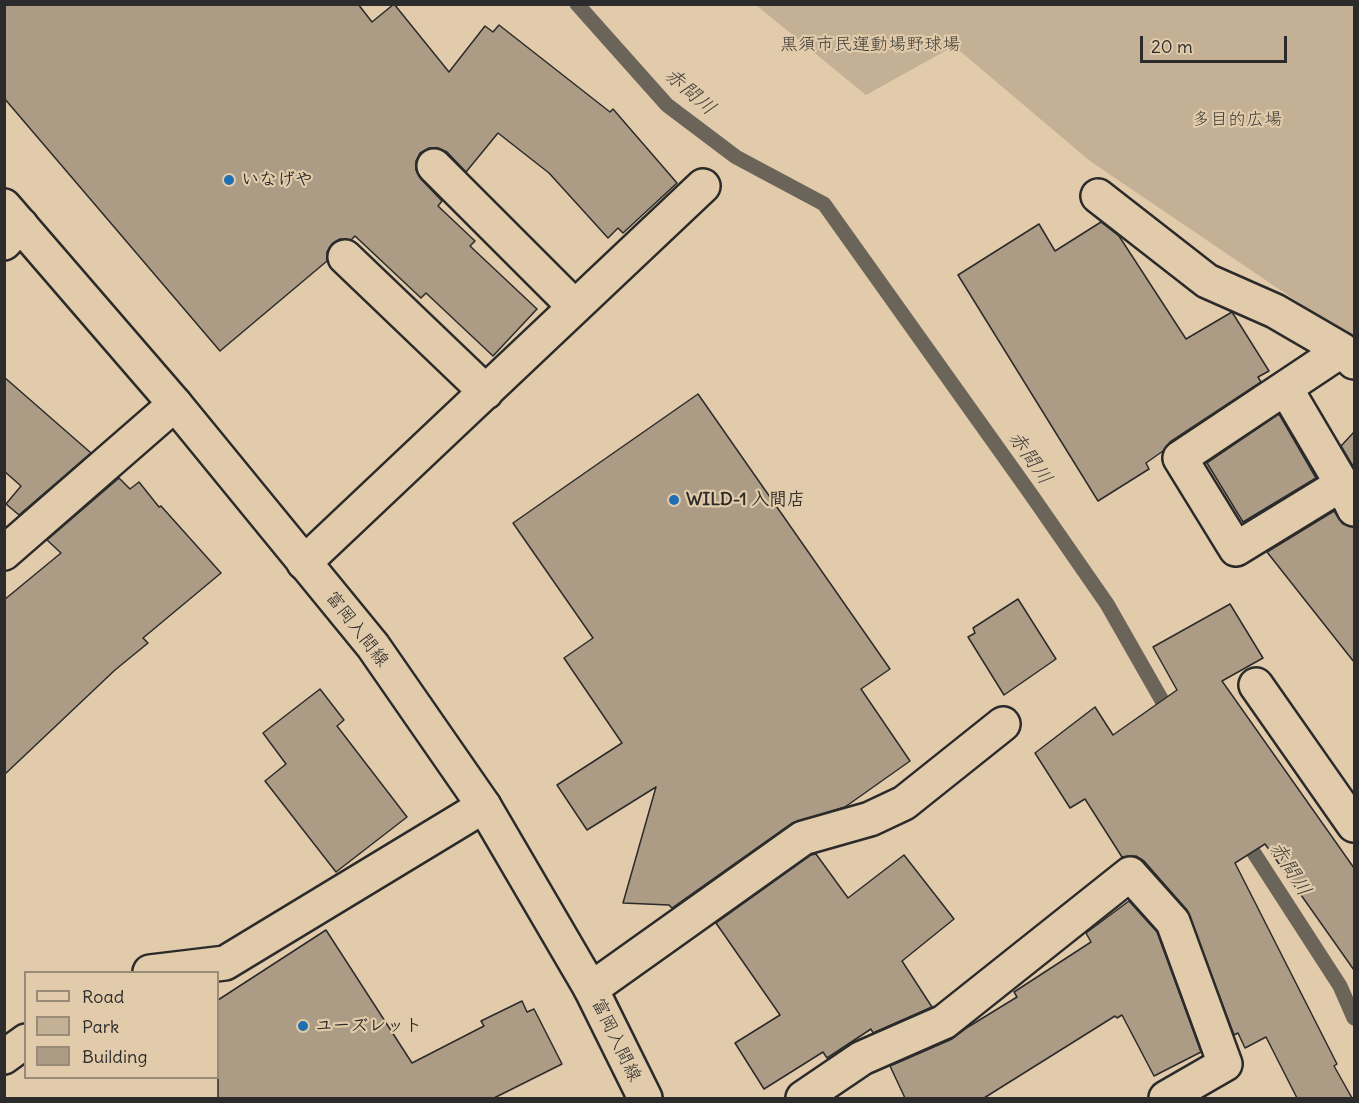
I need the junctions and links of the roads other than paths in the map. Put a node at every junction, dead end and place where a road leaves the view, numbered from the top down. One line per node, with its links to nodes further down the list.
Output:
1 (434, 166): 6 (street)
2 (703, 186): 6 (street)
3 (1098, 196): 7 (street)
4 (10, 225): 10 (street, 富岡入間線)
5 (345, 257): 9 (street)
6 (575, 307): 9 (street)
7 (1348, 356): 8 (street)
8 (1286, 388): 11 (street); 11 (street)
9 (486, 392): 13 (street)
10 (175, 404): 12 (street); 13 (street, 富岡入間線)
11 (1348, 496)
12 (4, 553)
13 (304, 563): 16 (street, 富岡入間線)
14 (1256, 685): 17 (street)
15 (1003, 724): 19 (street)
16 (484, 806): 18 (street); 19 (street, 富岡入間線)
17 (1354, 825)
18 (158, 971)
19 (591, 989): 22 (street, 富岡入間線)
20 (24, 1042): 21 (street)
21 (4, 1057)
22 (638, 1096)
23 (803, 1098): 24 (street)
24 (1166, 1098)

